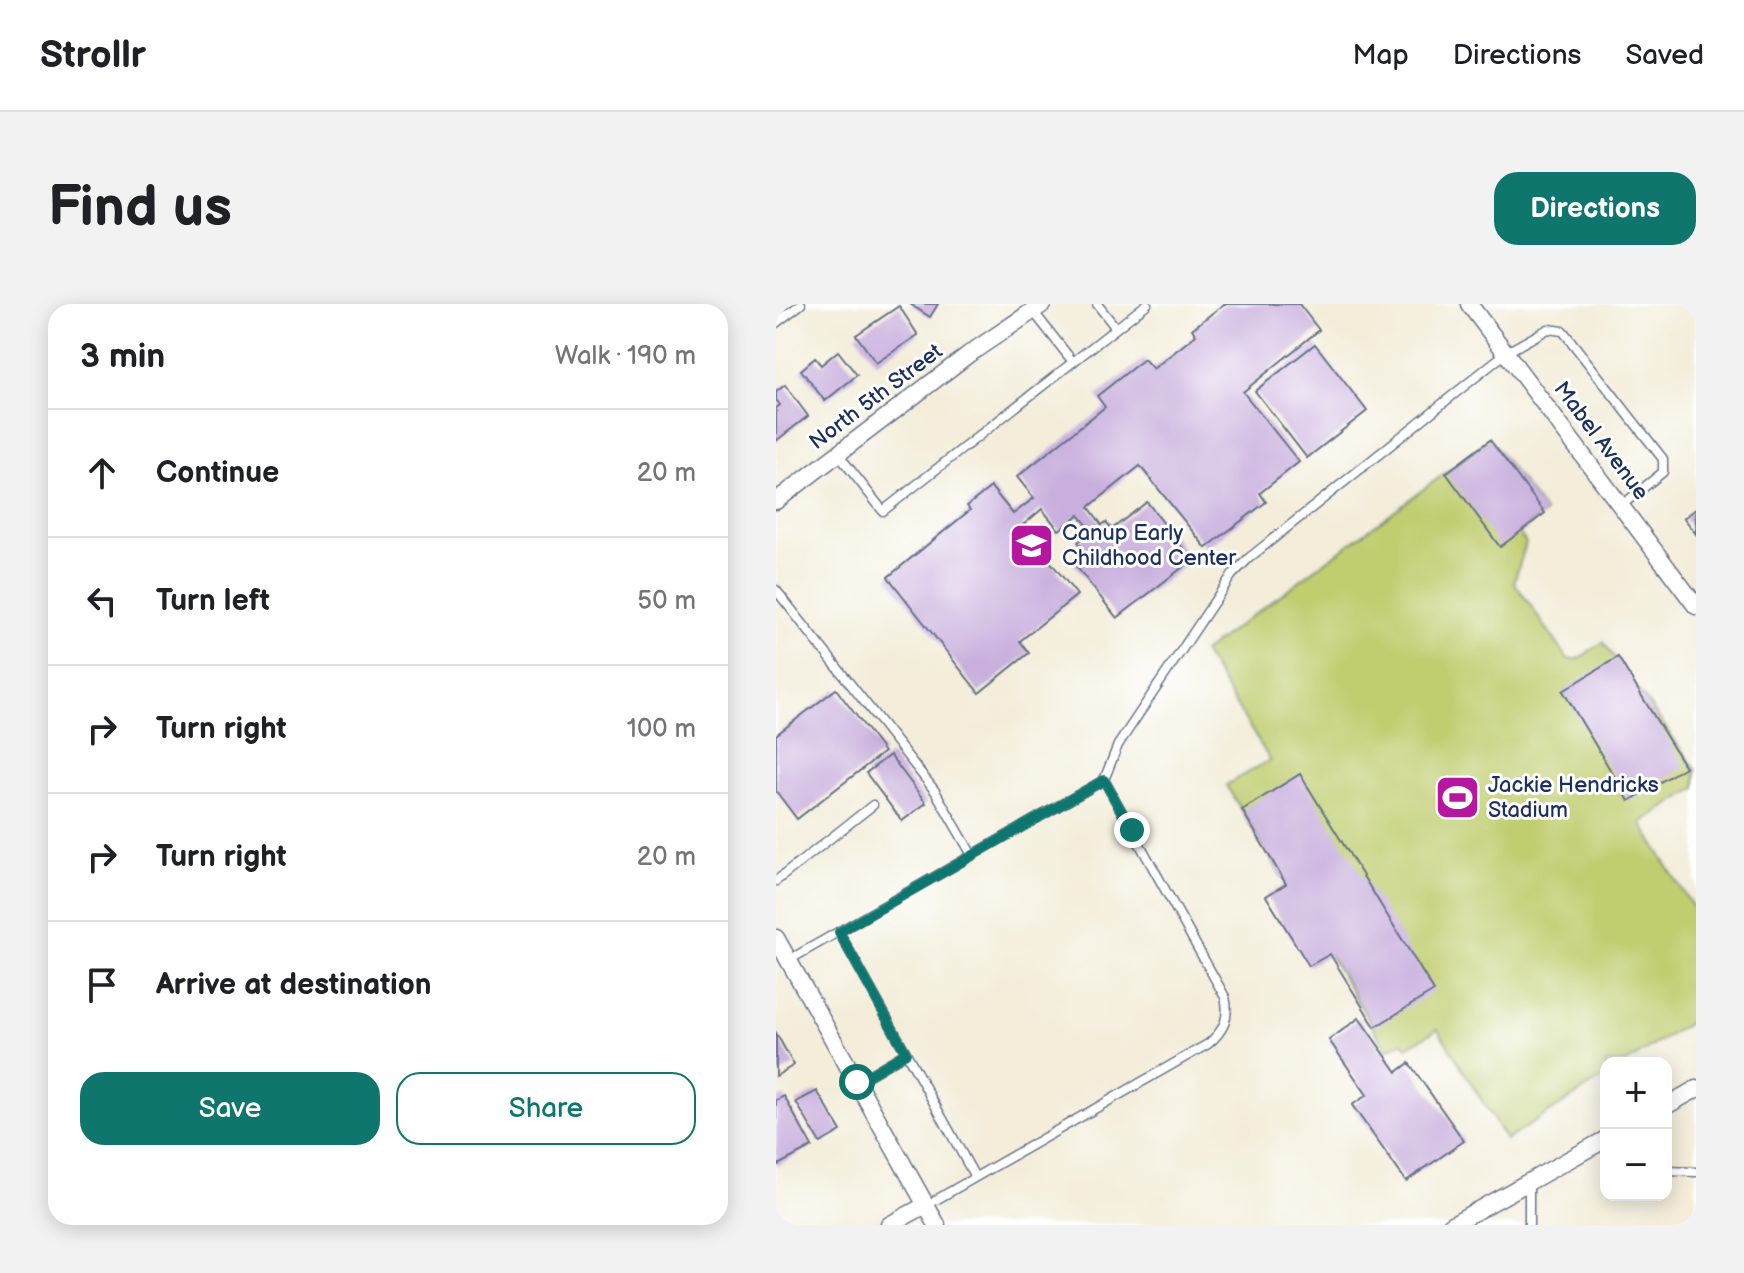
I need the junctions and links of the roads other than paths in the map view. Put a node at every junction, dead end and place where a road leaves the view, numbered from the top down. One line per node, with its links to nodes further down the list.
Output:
1 (801, 304): 6 (lane)
2 (1097, 304): 7 (lane)
3 (1147, 304): 7 (lane)
4 (1469, 304): 8 (street, Mabel Avenue)
5 (1035, 306): 9 (lane); 10 (street, North 5th Street)
6 (776, 323)
7 (1116, 328): 9 (lane)
8 (1507, 352): 12 (street, Mabel Avenue); 12 (lane); 15 (lane)
9 (1073, 362): 10 (lane)
10 (838, 453): 11 (street, North 5th Street)
11 (776, 501)
12 (1621, 506): 14 (street, Mabel Avenue)
13 (776, 590): 17 (lane)
14 (1696, 606)
15 (1104, 780): 17 (lane); 29 (lane)
16 (873, 805): 18 (lane)
17 (972, 855): 19 (lane)
18 (776, 881)
19 (839, 932): 21 (lane); 22 (lane)
20 (776, 938): 21 (street)
21 (788, 960): 23 (street)
22 (906, 1053): 23 (lane); 29 (lane)
23 (857, 1082): 31 (street)
24 (1696, 1089): 25 (street)
25 (1672, 1103)
26 (1600, 1142): 30 (street)
27 (1672, 1171): 28 (lane)
28 (1696, 1172)
29 (975, 1177): 31 (lane)
30 (1529, 1180): 34 (street); 35 (lane)
31 (926, 1205): 32 (street); 33 (street)
32 (889, 1225)
33 (937, 1225)
34 (1451, 1225)
35 (1529, 1225)

